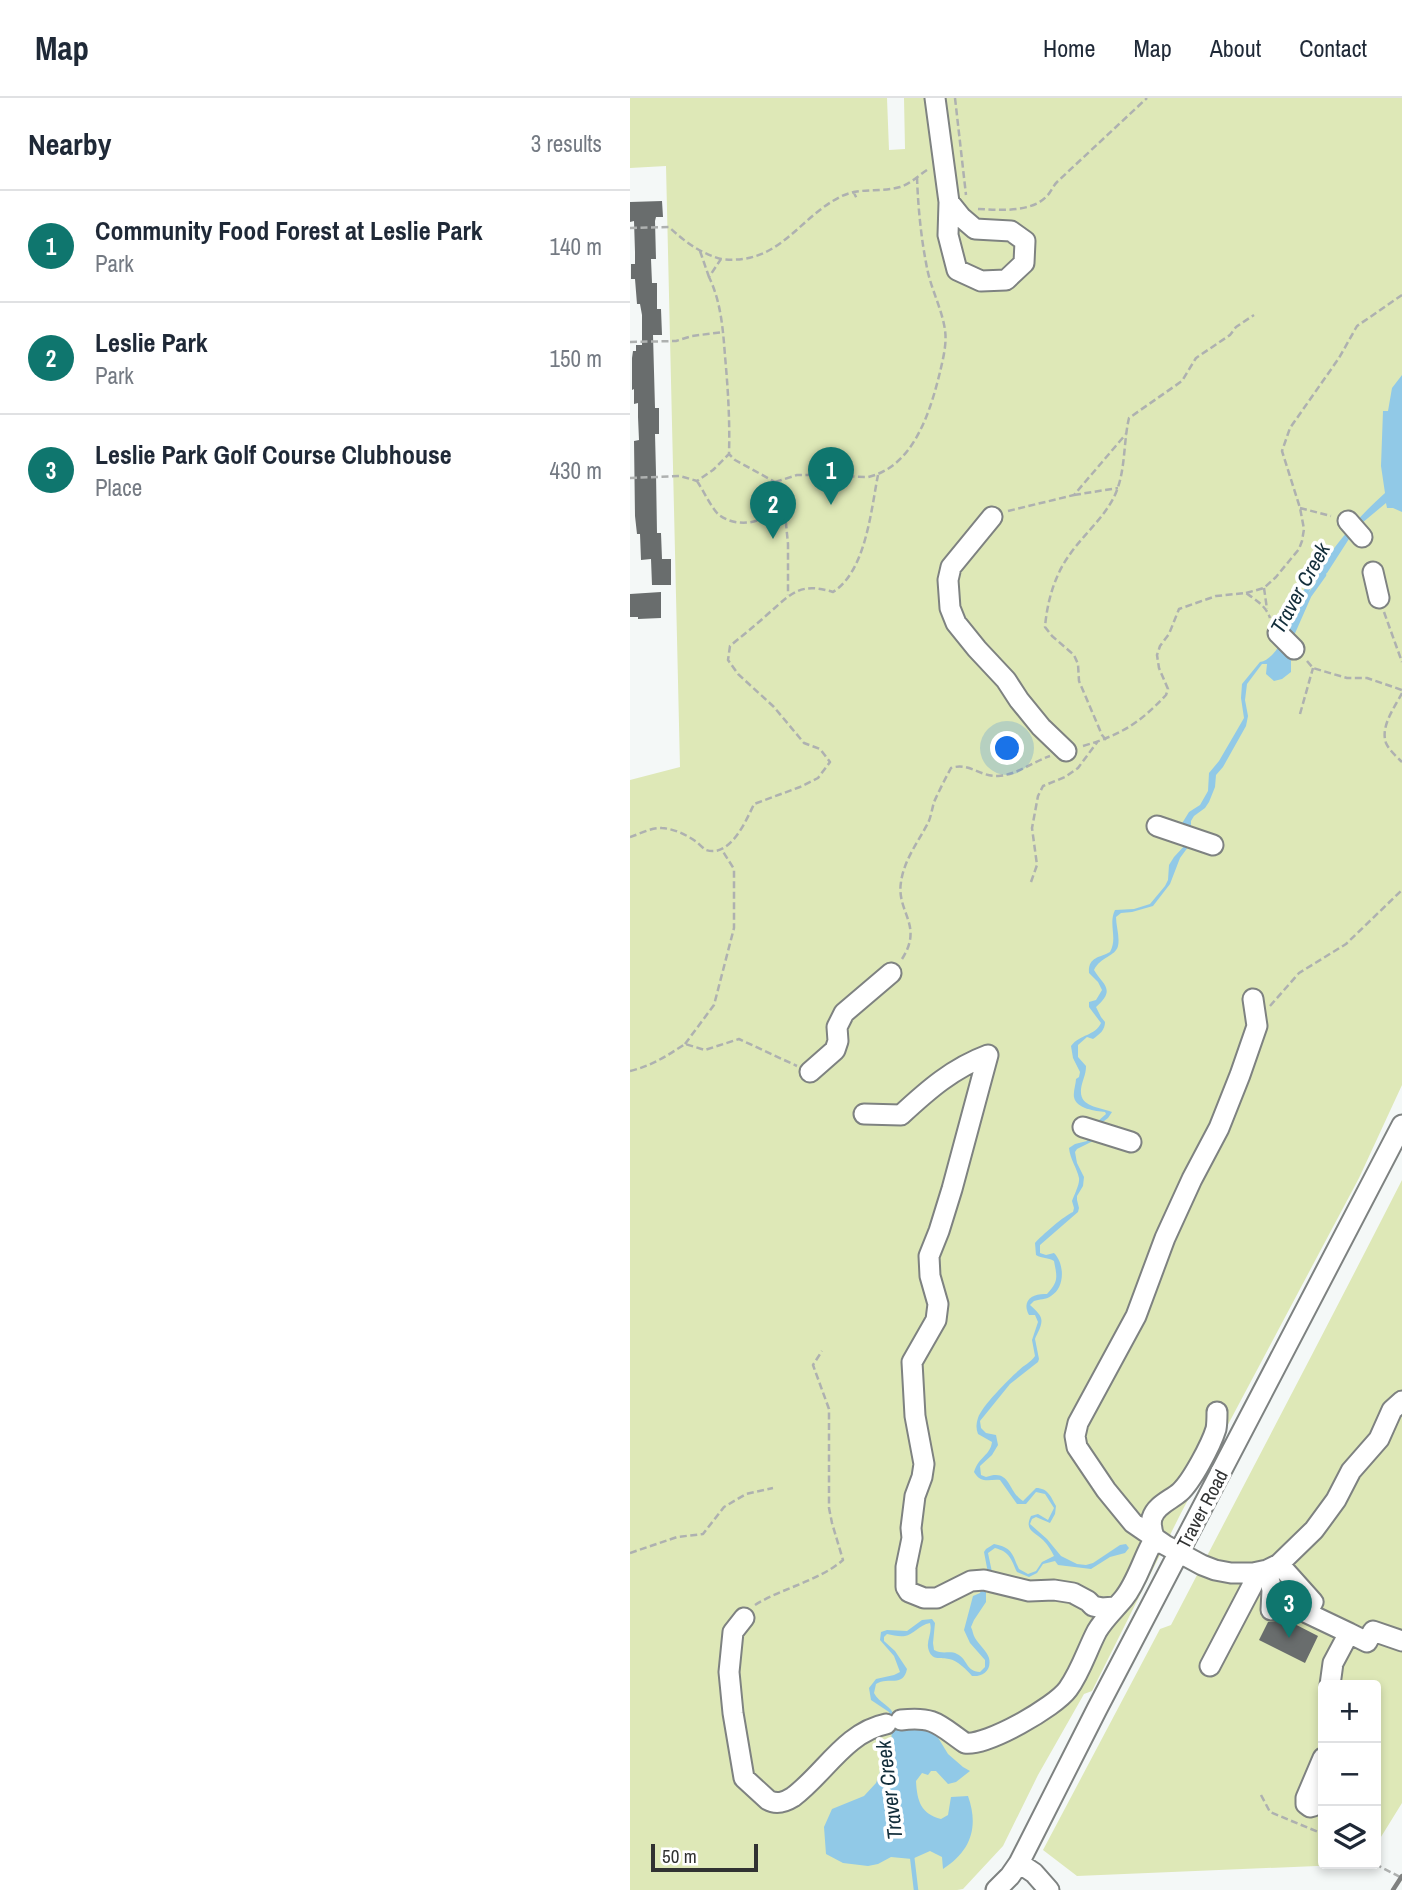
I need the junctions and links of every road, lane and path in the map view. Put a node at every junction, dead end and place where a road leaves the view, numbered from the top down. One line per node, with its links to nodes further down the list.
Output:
1 (935, 98): 4 (street)
2 (955, 98): 4 (path)
3 (1147, 98): 9 (path)
4 (953, 160): 5 (path); 8 (street); 8 (path)
5 (916, 177): 6 (path); 20 (path)
6 (853, 191): 7 (path); 12 (path)
7 (857, 199)
8 (958, 201): 8 (street)
9 (971, 208)
10 (630, 228): 11 (path)
11 (700, 251): 12 (path); 13 (path)
12 (721, 259): 13 (path)
13 (709, 277): 16 (path)
14 (1402, 295): 26 (path)
15 (1254, 315): 18 (path)
16 (723, 332): 17 (path); 19 (path)
17 (630, 342)
18 (1126, 434): 24 (path); 25 (path)
19 (729, 454): 22 (path); 23 (path)
20 (878, 475): 23 (path); 34 (path)
21 (630, 478): 22 (path)
22 (697, 481): 27 (path)
23 (775, 482): 27 (path)
24 (1118, 488): 25 (path); 43 (path)
25 (1074, 495): 28 (path)
26 (1300, 508): 29 (path); 32 (path)
27 (773, 509): 34 (path)
28 (992, 517): 45 (street)
29 (1348, 520): 30 (street)
30 (1363, 537)
31 (1373, 572): 35 (street)
32 (1264, 588): 33 (path); 36 (path)
33 (1246, 593)
34 (788, 595): 50 (path)
35 (1380, 598): 39 (path)
36 (1268, 612)
37 (1278, 633): 38 (street)
38 (1294, 649): 40 (path)
39 (1402, 662)
40 (1313, 668): 41 (path); 42 (path)
41 (1402, 691): 46 (path)
42 (1300, 714)
43 (1106, 740)
44 (1098, 741): 51 (path)
45 (1066, 751)
46 (1402, 762)
47 (1157, 826): 49 (street)
48 (630, 837): 50 (path)
49 (1213, 845)
50 (722, 850): 56 (path)
51 (1031, 882)
52 (1402, 890): 55 (path)
53 (891, 973): 58 (street)
54 (1253, 999): 55 (street)
55 (1256, 1022): 67 (street)
56 (685, 1044): 57 (path); 58 (path)
57 (630, 1071)
58 (810, 1072)
59 (864, 1114): 71 (street)
60 (1402, 1125): 69 (street, Traver Road)
61 (1083, 1127): 62 (street)
62 (1131, 1142)
63 (822, 1351): 74 (path)
64 (1402, 1401): 70 (street)
65 (1217, 1412): 67 (street)
66 (773, 1488): 68 (path)
67 (1157, 1540): 69 (street); 72 (street)
68 (630, 1553)
69 (1179, 1553): 70 (street); 84 (street, Traver Road)
70 (1266, 1569): 73 (street); 76 (street); 78 (street)
71 (1093, 1606): 72 (street); 75 (street)
72 (1115, 1607): 75 (street)
73 (1271, 1610)
74 (744, 1618): 75 (street)
75 (1097, 1632)
76 (1349, 1633): 77 (street); 79 (street)
77 (1402, 1641)
78 (1210, 1666)
79 (1330, 1680)
80 (1318, 1770): 82 (street)
81 (1261, 1795): 83 (path)
82 (1318, 1804)
83 (1318, 1832)
84 (1019, 1863): 87 (street, Traver Road); 88 (street)
85 (1381, 1867): 86 (path)
86 (1402, 1878)
87 (996, 1890)
88 (1049, 1890)

